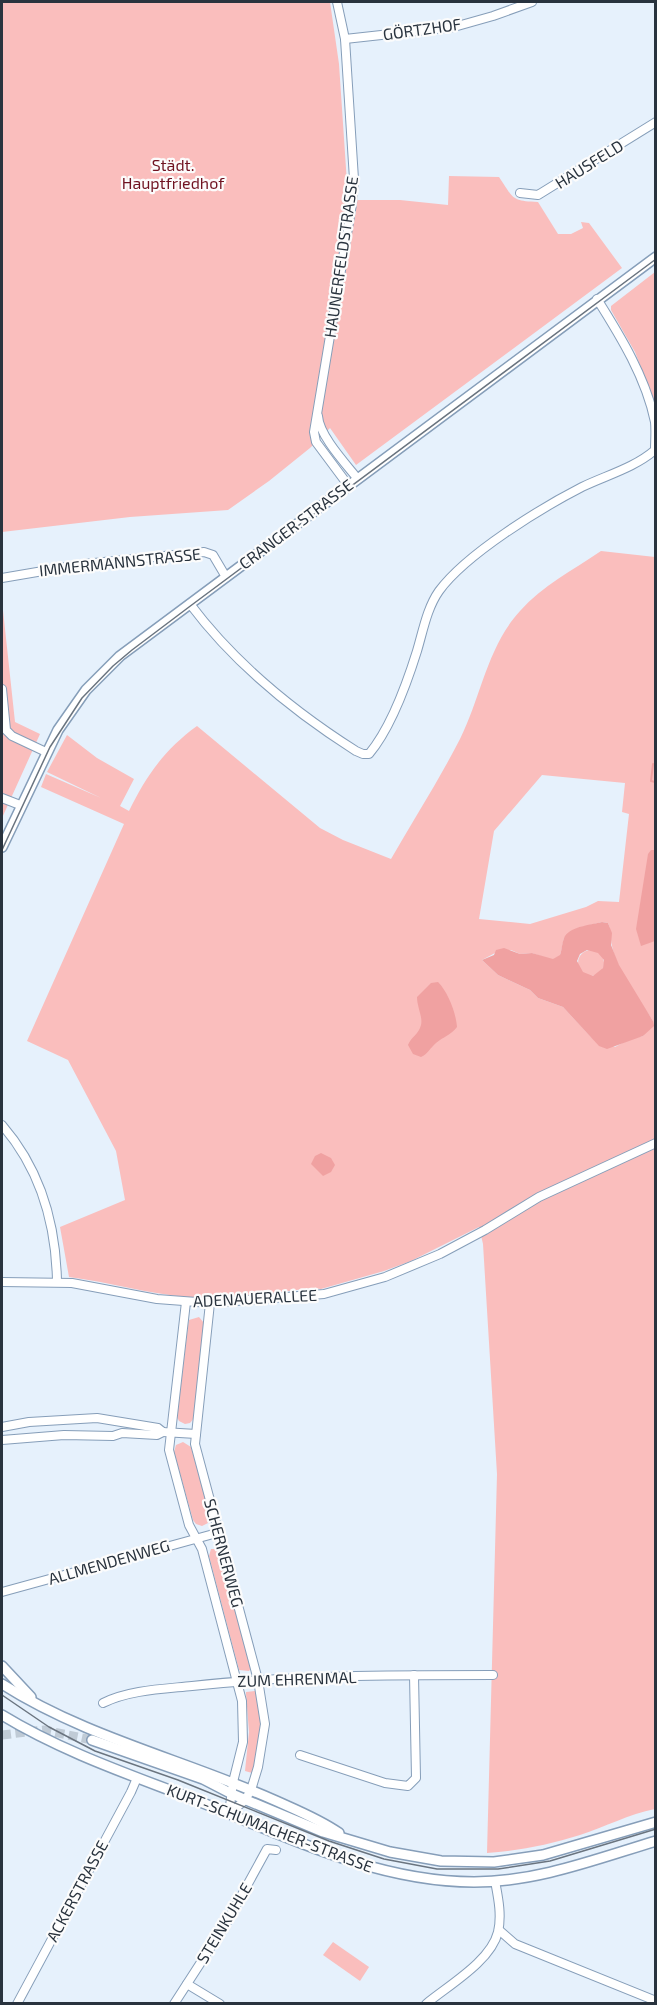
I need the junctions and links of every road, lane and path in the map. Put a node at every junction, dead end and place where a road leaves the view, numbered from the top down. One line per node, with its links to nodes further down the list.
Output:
1 (338, 2): 3 (street, HAUNERFELDSTRASSE)
2 (532, 2): 3 (street, GÖRTZHOF)
3 (345, 39): 8 (street, HAUNERFELDSTRASSE)
4 (656, 122): 5 (street, HAUSFELD)
5 (520, 193)
6 (656, 257): 7 (main road, CRANGER STRASSE)
7 (597, 300): 9 (main road, CRANGER STRASSE); 13 (street)
8 (318, 406): 9 (street, HAUNERFELDSTRASSE); 10 (street, HAUNERFELDSTRASSE)
9 (357, 478): 10 (main road, CRANGER STRASSE)
10 (348, 485): 11 (main road, CRANGER STRASSE)
11 (226, 577): 12 (street, IMMERMANNSTRASSE); 13 (main road, CRANGER STRASSE)
12 (2, 578)
13 (190, 604): 15 (main road, CRANGER STRASSE)
14 (2, 689): 15 (street)
15 (46, 752): 17 (main road, CRANGER STRASSE)
16 (2, 798): 17 (street)
17 (20, 806): 18 (main road, CRANGER STRASSE)
18 (2, 847)
19 (2, 1125): 22 (street)
20 (656, 1143): 24 (street, ADENAUERALLEE)
21 (2, 1282): 22 (street, ADENAUERALLEE)
22 (57, 1282): 23 (street, ADENAUERALLEE)
23 (186, 1302): 24 (street, ADENAUERALLEE); 29 (street, SCHERNERWEG)
24 (210, 1303): 30 (street, SCHERNERWEG)
25 (63, 1420): 26 (street); 27 (street); 31 (street)
26 (123, 1423): 28 (street); 29 (street)
27 (2, 1427): 32 (street)
28 (122, 1432): 29 (street); 31 (street)
29 (167, 1433): 30 (street); 34 (street, SCHERNERWEG)
30 (196, 1434): 33 (street, SCHERNERWEG)
31 (64, 1435): 32 (street)
32 (2, 1440)
33 (217, 1533): 34 (street, ALLMENDENWEG); 39 (street, SCHERNERWEG)
34 (196, 1538): 35 (street, ALLMENDENWEG); 40 (street, SCHERNERWEG)
35 (2, 1592)
36 (2, 1666): 43 (main road)
37 (414, 1675): 38 (street, ZUM EHRENMAL); 39 (street, ZUM EHRENMAL); 46 (street)
38 (493, 1675)
39 (258, 1680): 40 (street, ZUM EHRENMAL); 49 (street, SCHERNERWEG)
40 (238, 1681): 42 (street, ZUM EHRENMAL); 48 (street, SCHERNERWEG)
41 (2, 1684): 43 (main road, KURT-SCHUMACHER-STRASSE)
42 (103, 1703)
43 (44, 1708): 48 (main road, KURT-SCHUMACHER-STRASSE)
44 (3, 1718): 47 (main road, KURT-SCHUMACHER-STRASSE)
45 (92, 1740): 50 (main road, KURT-SCHUMACHER-STRASSE)
46 (300, 1755)
47 (137, 1778): 52 (main road, KURT-SCHUMACHER-STRASSE); 61 (street, ACKERSTRASSE)
48 (233, 1782): 49 (main road, KURT-SCHUMACHER-STRASSE); 50 (street, SCHERNERWEG)
49 (251, 1790): 51 (street, SCHERNERWEG); 54 (main road, KURT-SCHUMACHER-STRASSE)
50 (232, 1794): 51 (main road, KURT-SCHUMACHER-STRASSE); 52 (street, SCHERNERWEG)
51 (245, 1800): 52 (street, SCHERNERWEG); 54 (main road, KURT-SCHUMACHER-STRASSE)
52 (230, 1814): 57 (main road, KURT-SCHUMACHER-STRASSE)
53 (656, 1822): 54 (main road, KURT-SCHUMACHER-STRASSE)
54 (345, 1837)
55 (656, 1841): 57 (main road, KURT-SCHUMACHER-STRASSE)
56 (276, 1850): 59 (street, STEINKUHLE)
57 (495, 1881): 58 (street)
58 (499, 1930): 60 (street); 64 (street)
59 (187, 1984): 62 (street, STEINKUHLE); 63 (street)
60 (656, 2001)
61 (17, 2004)
62 (174, 2004)
63 (220, 2004)
64 (426, 2004)

